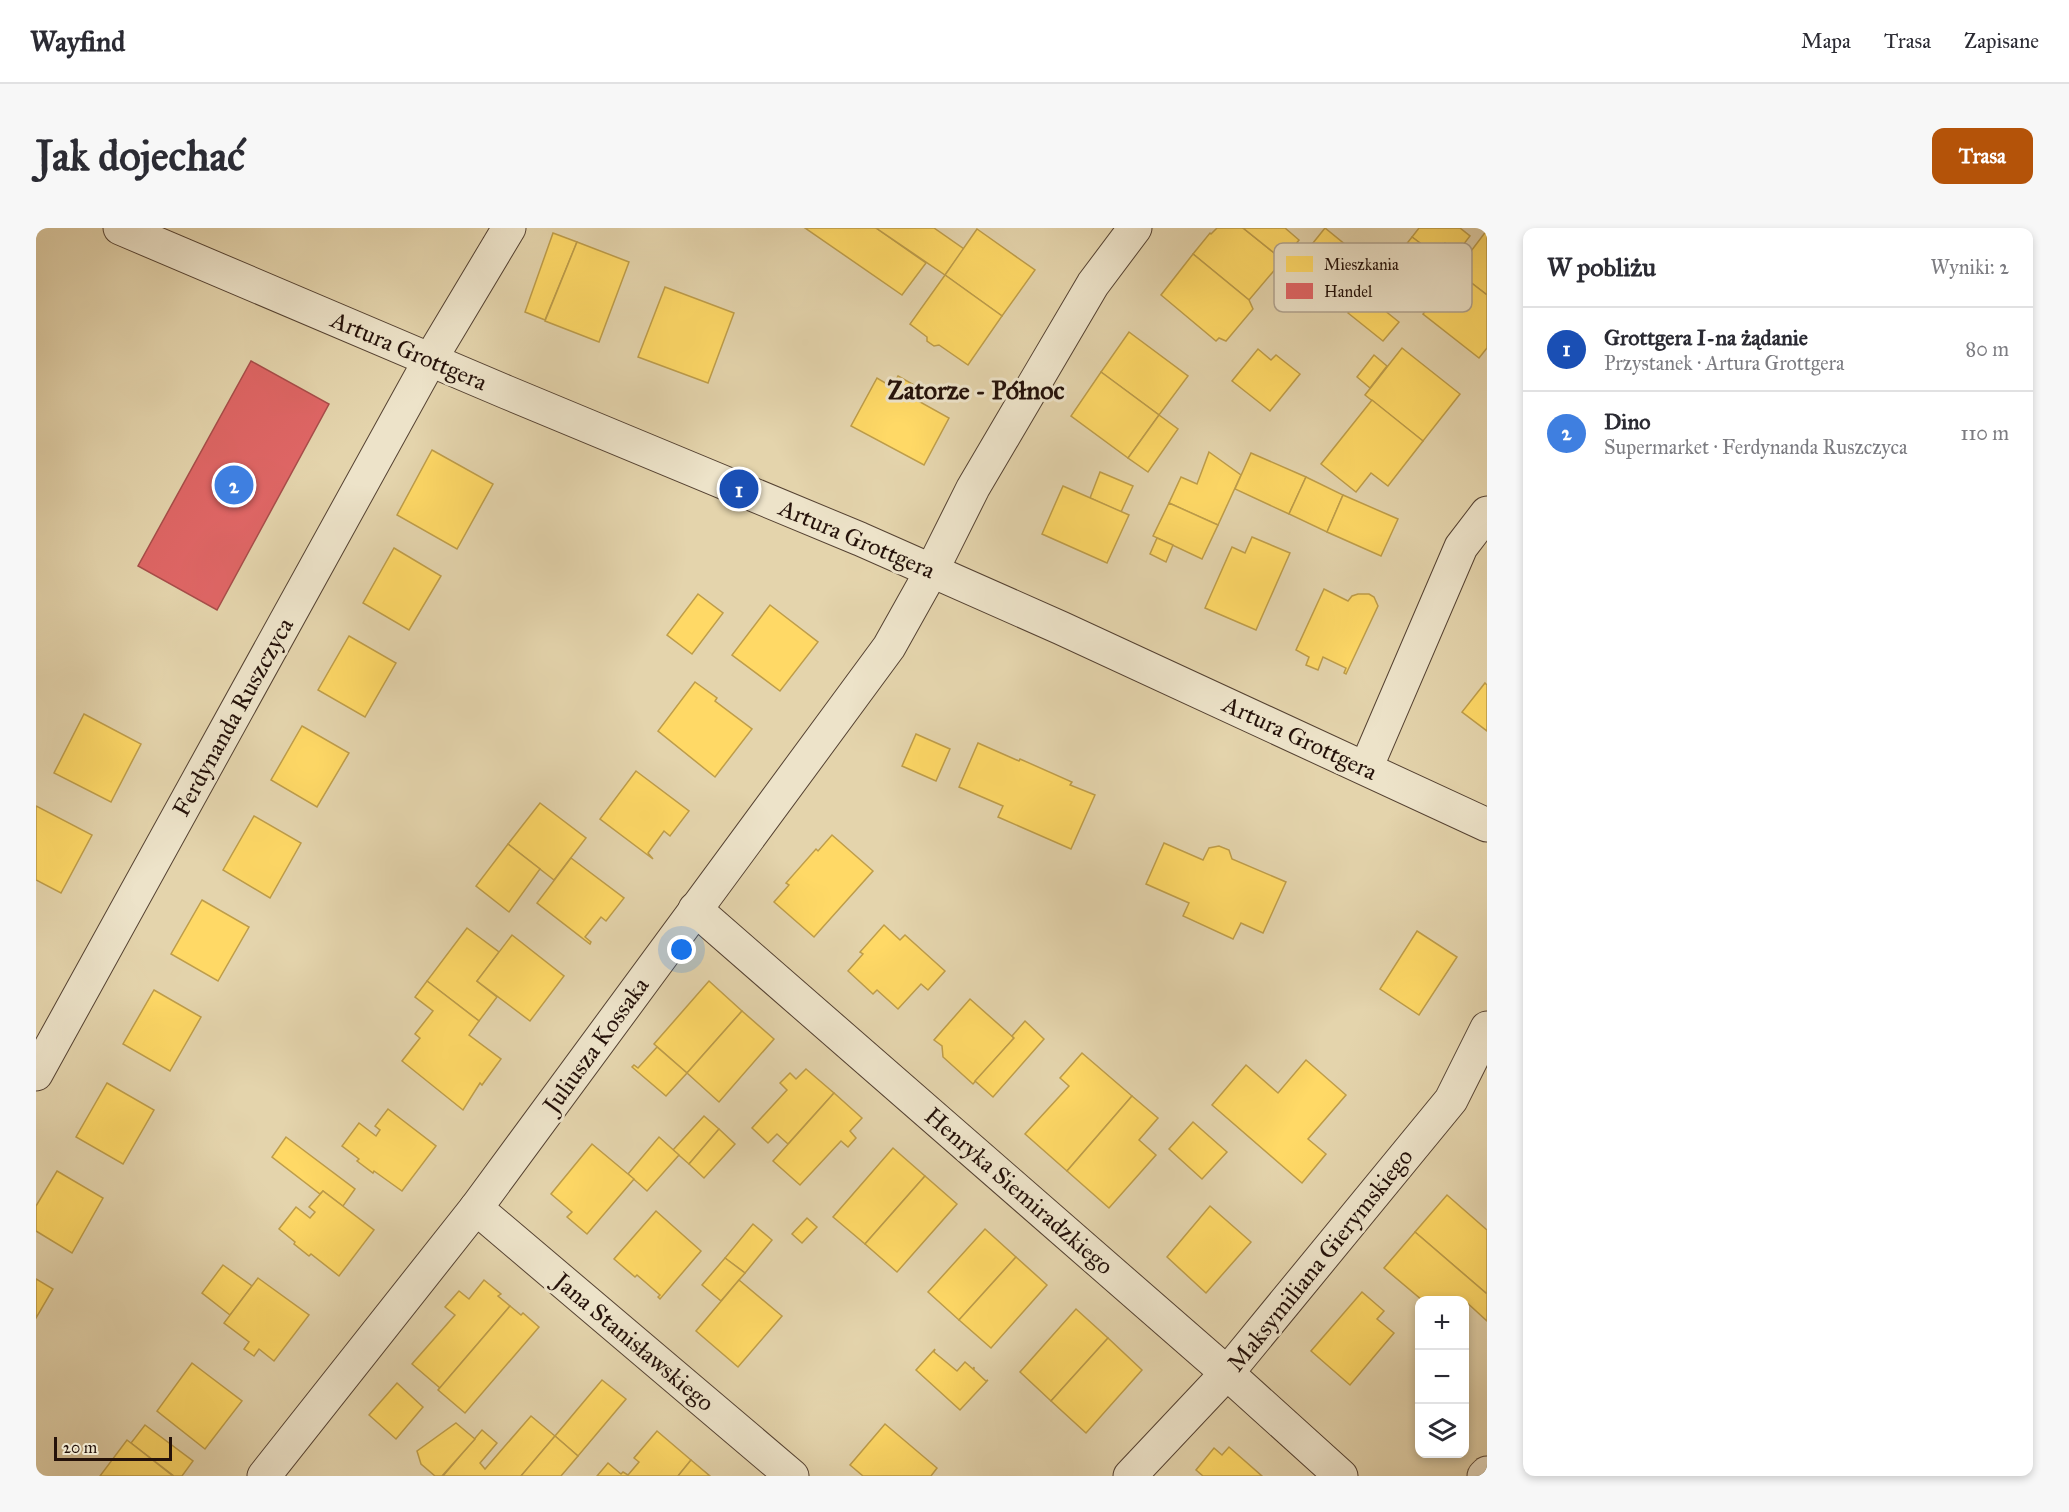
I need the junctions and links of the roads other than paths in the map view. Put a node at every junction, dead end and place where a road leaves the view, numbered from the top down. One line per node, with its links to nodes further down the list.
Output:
1 (120, 228): 4 (street, Artura Grottgera)
2 (509, 228): 4 (street, Ferdynanda Ruszczyca)
3 (1135, 228): 6 (street, Juliusza Kossaka)
4 (430, 360): 6 (street, Artura Grottgera); 11 (street, Ferdynanda Ruszczyca)
5 (1487, 513): 7 (street)
6 (931, 572): 7 (street, Artura Grottgera); 9 (street, Juliusza Kossaka)
7 (1366, 768): 8 (street, Artura Grottgera)
8 (1487, 825)
9 (695, 909): 12 (street, Juliusza Kossaka); 13 (street, Henryka Siemiradzkiego)
10 (1487, 1028): 13 (street, Maksymiliana Gierymskiego)
11 (36, 1074)
12 (476, 1208): 14 (street, Juliusza Kossaka); 15 (street, Jana Stanisławskiego)
13 (1227, 1373): 16 (street, Maksymiliana Gierymskiego); 17 (street, Henryka Siemiradzkiego)
14 (264, 1476)
15 (792, 1476)
16 (1130, 1476)
17 (1341, 1476)

